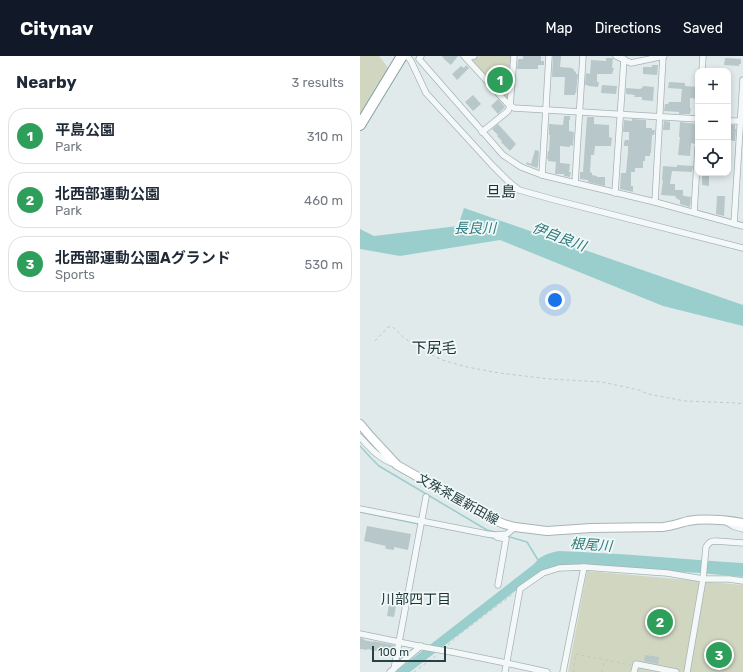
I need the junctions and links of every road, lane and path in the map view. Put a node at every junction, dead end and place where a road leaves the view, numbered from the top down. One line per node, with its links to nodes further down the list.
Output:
1 (402, 56): 23 (highway)
2 (407, 56): 33 (street)
3 (421, 56): 24 (street)
4 (474, 56): 11 (street)
5 (514, 56): 15 (street)
6 (549, 56): 16 (street)
7 (583, 56): 17 (street)
8 (616, 56): 12 (street)
9 (664, 56): 12 (street); 19 (street)
10 (703, 56): 13 (street)
11 (465, 57): 15 (street)
12 (624, 59): 18 (street)
13 (702, 68)
14 (743, 80): 22 (street)
15 (510, 106): 16 (street); 24 (street)
16 (546, 110): 17 (street); 25 (street)
17 (580, 112): 18 (street); 27 (street)
18 (620, 114): 19 (street); 28 (street)
19 (660, 116): 20 (street); 29 (street)
20 (695, 119)
21 (731, 120): 22 (street)
22 (742, 121): 31 (street)
23 (360, 125)
24 (482, 132): 25 (street)
25 (542, 175): 27 (street)
26 (696, 176): 30 (street)
27 (575, 183): 28 (street)
28 (616, 193): 29 (street)
29 (655, 202): 30 (street)
30 (694, 212): 31 (street)
31 (734, 224): 32 (street)
32 (743, 226)
33 (743, 248)
34 (375, 341): 35 (path)
35 (743, 404)
36 (360, 424): 38 (main road, 文殊茶屋新田線)
37 (360, 437): 38 (street)
38 (397, 465): 44 (main road, 文殊茶屋新田線)
39 (426, 497): 41 (street)
40 (360, 509): 41 (street)
41 (422, 521): 46 (street); 54 (street)
42 (724, 521): 43 (main road, 文殊茶屋新田線); 44 (main road, 文殊茶屋新田線); 45 (street)
43 (743, 523)
44 (515, 527): 46 (street)
45 (743, 529)
46 (487, 534): 51 (street)
47 (743, 543): 49 (street)
48 (584, 567): 49 (street); 52 (street); 65 (street)
49 (703, 579): 50 (street); 70 (street)
50 (743, 581)
51 (498, 585)
52 (520, 589): 56 (path); 59 (street)
53 (360, 634): 54 (street)
54 (399, 642): 55 (street); 61 (street)
55 (422, 646): 59 (street, bridge); 61 (street)
56 (446, 648)
57 (439, 653): 62 (path)
58 (604, 660): 60 (path); 66 (path); 67 (path)
59 (506, 663): 63 (street); 64 (street)
60 (630, 665)
61 (392, 670)
62 (414, 672)
63 (504, 672)
64 (547, 672)
65 (563, 672)
66 (573, 672)
67 (602, 672)
68 (634, 672): 69 (street)
69 (676, 672)
70 (687, 672)

